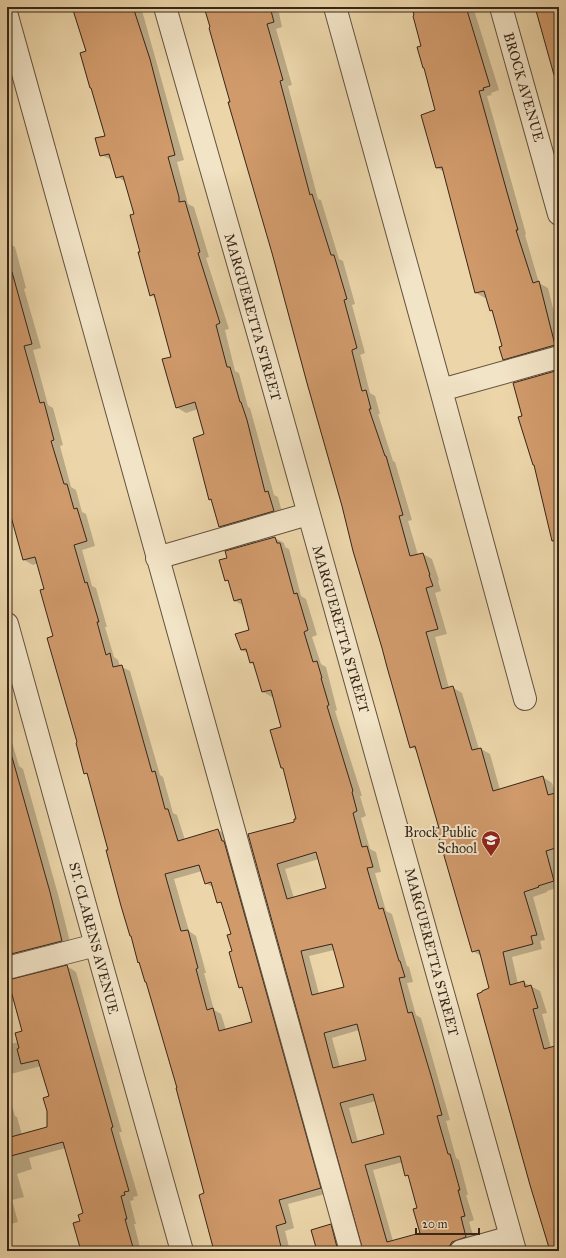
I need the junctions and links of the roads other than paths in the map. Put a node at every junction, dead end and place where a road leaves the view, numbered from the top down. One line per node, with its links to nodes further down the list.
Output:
1 (165, 7): 8 (street, MARGUERETTA STREET)
2 (335, 7): 7 (street)
3 (501, 7): 5 (street, BROCK AVENUE)
4 (7, 16): 9 (street)
5 (558, 204)
6 (559, 357): 7 (street)
7 (441, 390): 11 (street)
8 (308, 514): 9 (street); 14 (street, MARGUERETTA STREET)
9 (157, 558): 16 (street)
10 (7, 624): 12 (street, ST. CLARENS AVENUE)
11 (525, 699)
12 (96, 945): 13 (street); 15 (street, ST. CLARENS AVENUE)
13 (7, 968)
14 (513, 1244): 17 (street)
15 (182, 1251)
16 (351, 1251)
17 (461, 1251)

